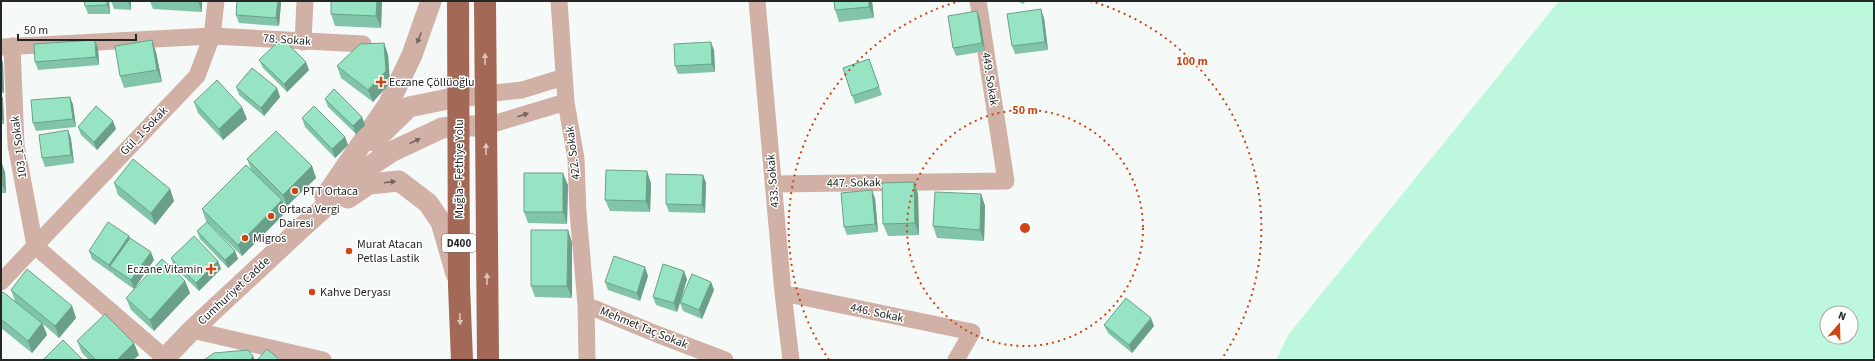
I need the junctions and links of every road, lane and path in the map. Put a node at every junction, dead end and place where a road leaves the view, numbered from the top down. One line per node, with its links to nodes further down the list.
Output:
1 (216, 1): 9 (street, Gül_1 Sokak)
2 (305, 1): 10 (street)
3 (431, 1): 19 (street, one-way to 19)
4 (458, 1): 15 (highway, Muğla - Fethiye Yolu / D400)
5 (485, 1): 14 (highway, D400, one-way to 5)
6 (559, 1): 13 (street, 422. Sokak)
7 (757, 1): 21 (street, 433. Sokak)
8 (978, 1): 20 (street, 449. Sokak)
9 (212, 36): 10 (street, 78. Sokak); 12 (street); 23 (street, Gül_1 Sokak)
10 (303, 42): 11 (street, 78. Sokak)
11 (363, 44)
12 (6, 47): 23 (street, 103_1 Sokak)
13 (564, 77): 14 (street); 16 (street, 422. Sokak)
14 (485, 94): 15 (street); 18 (highway, D400)
15 (458, 97): 17 (highway, Muğla - Fethiye Yolu / D400); 19 (street)
16 (566, 102): 18 (street, one-way to 16); 27 (street, 422. Sokak)
17 (458, 126): 18 (street); 22 (street, one-way to 17); 25 (highway, Muğla - Fethiye Yolu / D400)
18 (486, 126): 32 (highway, D400, one-way to 18)
19 (345, 167): 22 (street)
20 (1006, 182): 21 (street, 447. Sokak)
21 (773, 184): 26 (street, 433. Sokak)
22 (307, 224): 25 (street, one-way to 25); 28 (street, Cumhuriyet Cadde)
23 (34, 246): 24 (street, Gül_1 Sokak); 29 (street)
24 (1, 282)
25 (459, 286): 31 (highway, Muğla - Fethiye Yolu / D400, one-way to 31)
26 (783, 294): 35 (street, 433. Sokak); 36 (street, 446. Sokak)
27 (586, 305): 33 (street, 422. Sokak); 34 (street, Mehmet Taç Sokak)
28 (192, 330): 29 (street, Cumhuriyet Cadde); 30 (street)
29 (164, 359)
30 (323, 360)
31 (462, 360)
32 (488, 360)
33 (587, 360)
34 (725, 360)
35 (791, 360)
36 (956, 360)

